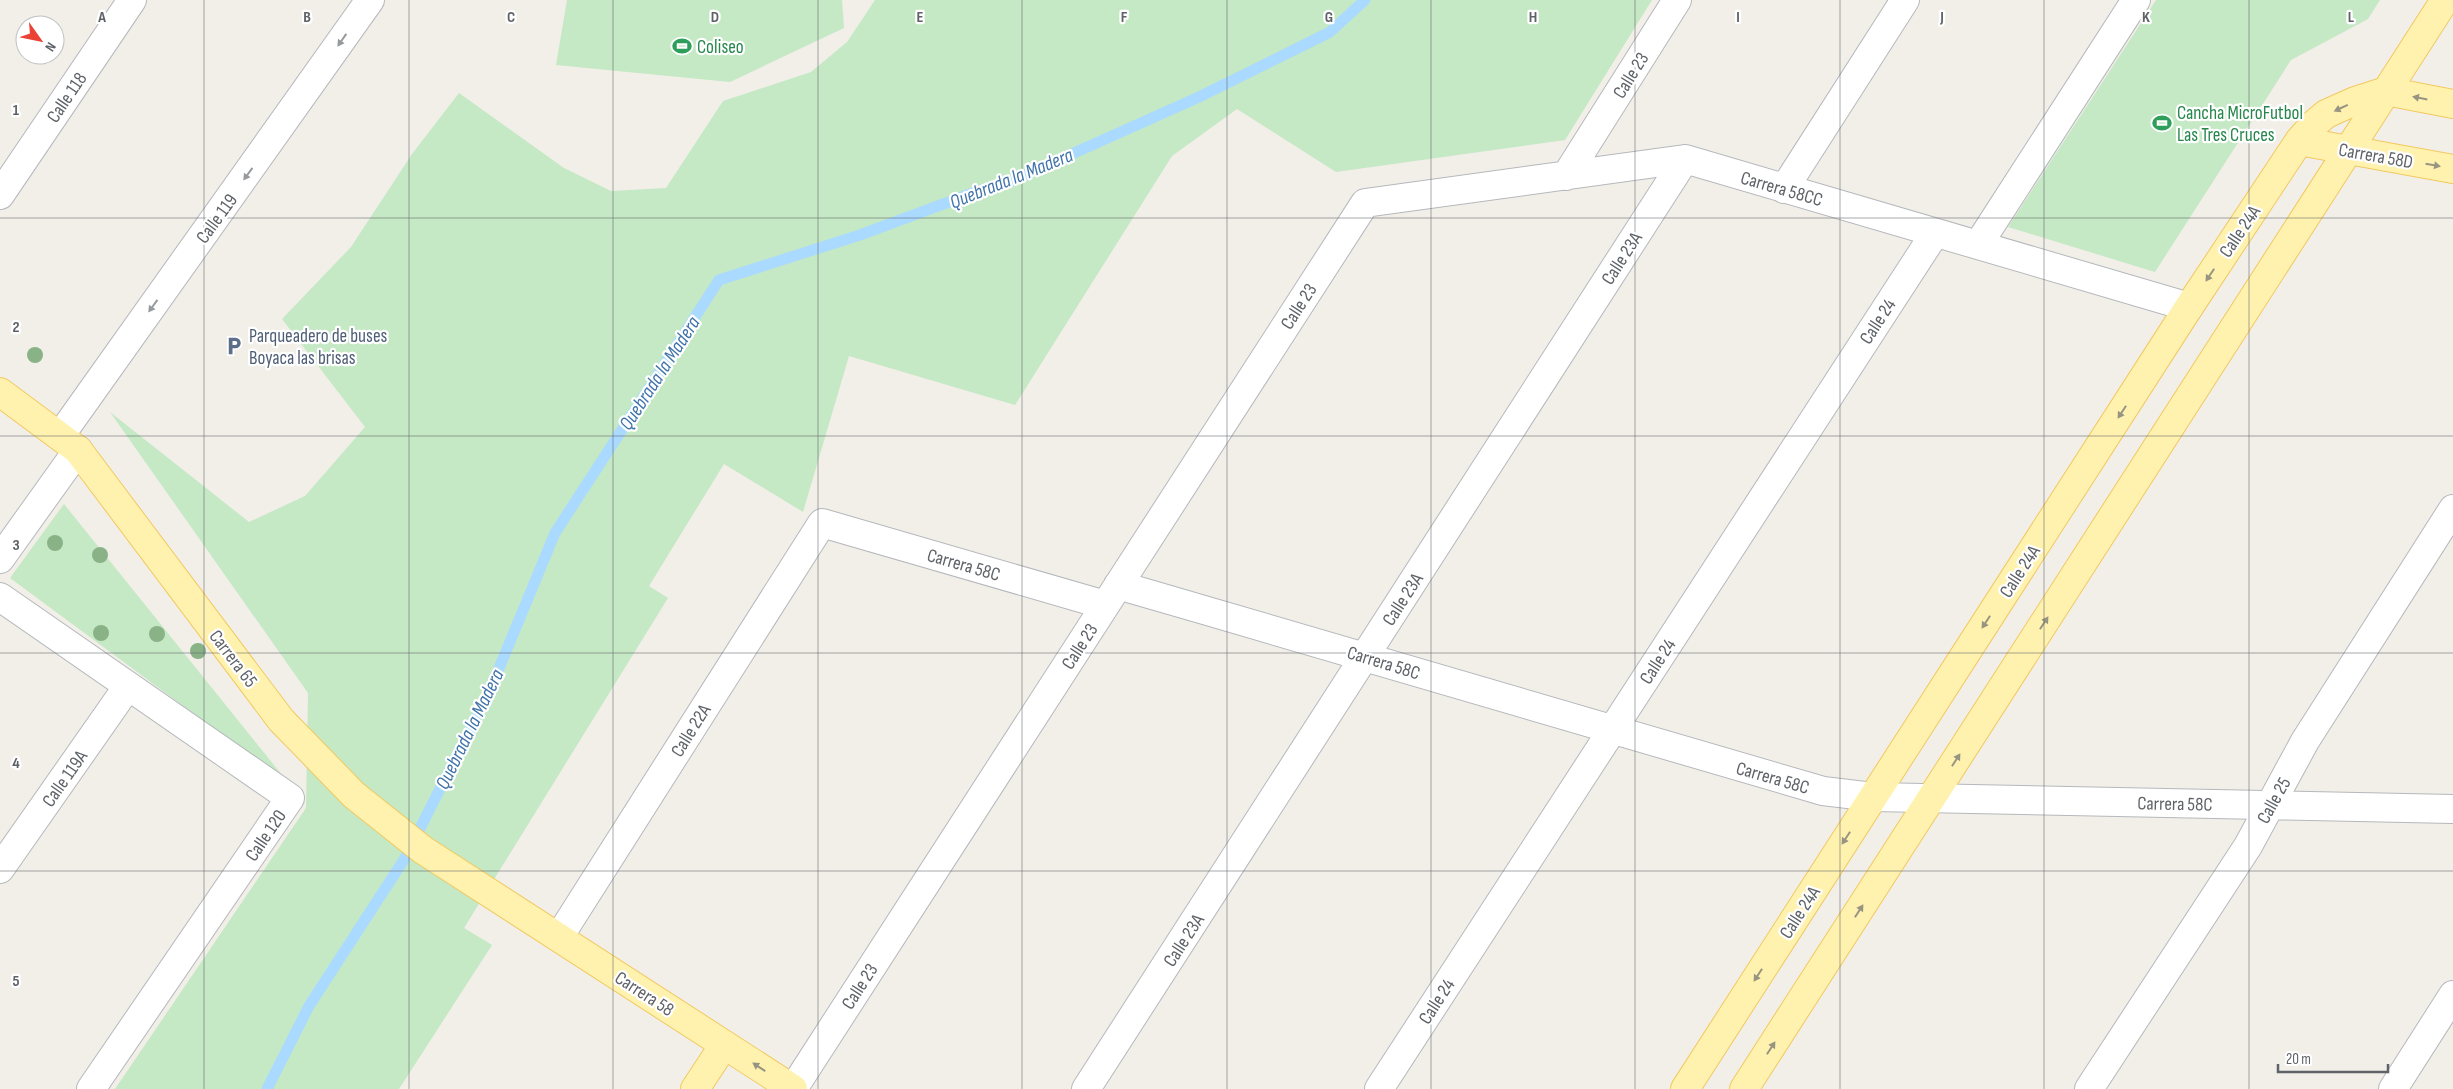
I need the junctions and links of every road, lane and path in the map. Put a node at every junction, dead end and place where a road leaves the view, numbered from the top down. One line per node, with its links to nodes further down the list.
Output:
1 (132, 0): 15 (street, Calle 118)
2 (370, 0): 21 (street, Calle 119, one-way to 21)
3 (1677, 0): 13 (street, Calle 23)
4 (1905, 0): 14 (street)
5 (2136, 0): 18 (street)
6 (2445, 0): 7 (main road)
7 (2386, 91): 8 (main road, one-way to 7); 9 (main road, Calle 24A, one-way to 9); 10 (main road)
8 (2453, 104)
9 (2299, 141): 10 (main road, Carrera 58D); 19 (main road, Calle 24A, one-way to 19)
10 (2349, 150): 12 (main road, Carrera 58D, one-way to 12); 31 (main road, one-way to 10)
11 (1685, 159): 13 (street, Carrera 58CC); 14 (street, Carrera 58CC); 27 (street, Calle 23A)
12 (2453, 168)
13 (1566, 176): 16 (street, Carrera 58CC)
14 (1784, 189): 17 (street, Carrera 58CC)
15 (0, 195)
16 (1365, 203): 25 (street, Calle 23)
17 (1935, 233): 18 (street, Carrera 58CC); 29 (street, Calle 24)
18 (1978, 245): 19 (street, Carrera 58CC)
19 (2189, 307): 30 (main road, Calle 24A, one-way to 30)
20 (0, 392): 21 (main road, Carrera 65)
21 (69, 443): 24 (street, Calle 119); 35 (main road, Carrera 65)
22 (2453, 509): 32 (street, Calle 25)
23 (822, 523): 25 (street, Carrera 58C); 36 (street, Calle 22A)
24 (0, 558)
25 (1112, 595): 27 (street, Carrera 58C); 41 (street, Calle 23)
26 (0, 597): 28 (street, Calle 120)
27 (1365, 656): 29 (street, Carrera 58C); 42 (street, Calle 23A)
28 (128, 686): 34 (street, Calle 119A); 39 (street, Calle 120)
29 (1611, 731): 30 (street, Carrera 58C); 43 (street, Calle 24)
30 (1873, 797): 31 (street, Carrera 58C); 44 (main road, Calle 24A, one-way to 44)
31 (1932, 798): 32 (street, Carrera 58C); 45 (main road, one-way to 31)
32 (2270, 805): 33 (street, Carrera 58C); 46 (street, Calle 25)
33 (2453, 809)
34 (0, 869)
35 (497, 897): 36 (main road, Carrera 58)
36 (559, 937): 38 (main road, Carrera 58)
37 (2453, 995): 47 (street)
38 (724, 1044): 40 (main road); 41 (main road, Carrera 58, one-way to 38)
39 (91, 1089)
40 (695, 1089)
41 (793, 1089)
42 (1086, 1089)
43 (1379, 1089)
44 (1685, 1089)
45 (1744, 1089)
46 (2090, 1089)
47 (2393, 1089)

